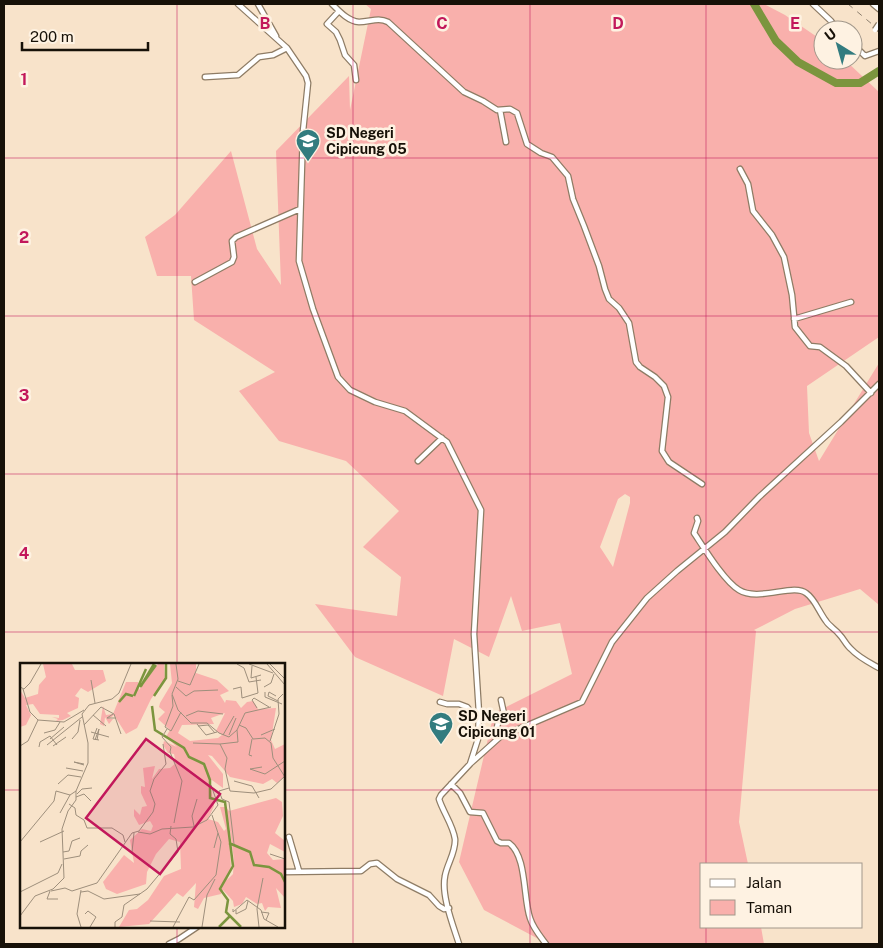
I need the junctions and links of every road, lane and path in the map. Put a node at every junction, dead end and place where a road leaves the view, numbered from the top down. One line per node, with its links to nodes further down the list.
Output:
1 (238, 4): 11 (street)
2 (258, 4): 11 (street)
3 (332, 4): 7 (street)
4 (813, 4): 8 (street)
5 (873, 4): 6 (street)
6 (879, 9)
7 (339, 11): 16 (street); 17 (street)
8 (830, 20)
9 (879, 24): 10 (street, bridge)
10 (877, 32)
11 (278, 39): 12 (street)
12 (287, 48): 15 (street); 20 (street)
13 (879, 51): 14 (street)
14 (863, 54)
15 (205, 77)
16 (356, 80)
17 (500, 110): 18 (street); 28 (street)
18 (506, 142)
19 (740, 169): 23 (street)
20 (300, 210): 21 (street); 26 (street)
21 (195, 282)
22 (851, 302): 23 (street)
23 (794, 319): 25 (street)
24 (879, 384): 25 (street)
25 (872, 393): 30 (street)
26 (442, 438): 27 (street); 34 (street)
27 (418, 461)
28 (702, 484)
29 (697, 518): 30 (street)
30 (705, 549): 31 (street); 36 (street)
31 (879, 668)
32 (501, 700): 35 (street)
33 (440, 702): 34 (street)
34 (479, 713): 35 (street); 37 (street)
35 (499, 719): 36 (street)
36 (497, 738): 37 (street)
37 (470, 764): 38 (street)
38 (451, 784): 42 (street); 46 (street)
39 (289, 838): 41 (street)
40 (285, 872): 41 (street)
41 (300, 872): 42 (street)
42 (449, 908): 45 (street)
43 (196, 928): 44 (street)
44 (169, 944)
45 (459, 944)
46 (546, 944)

